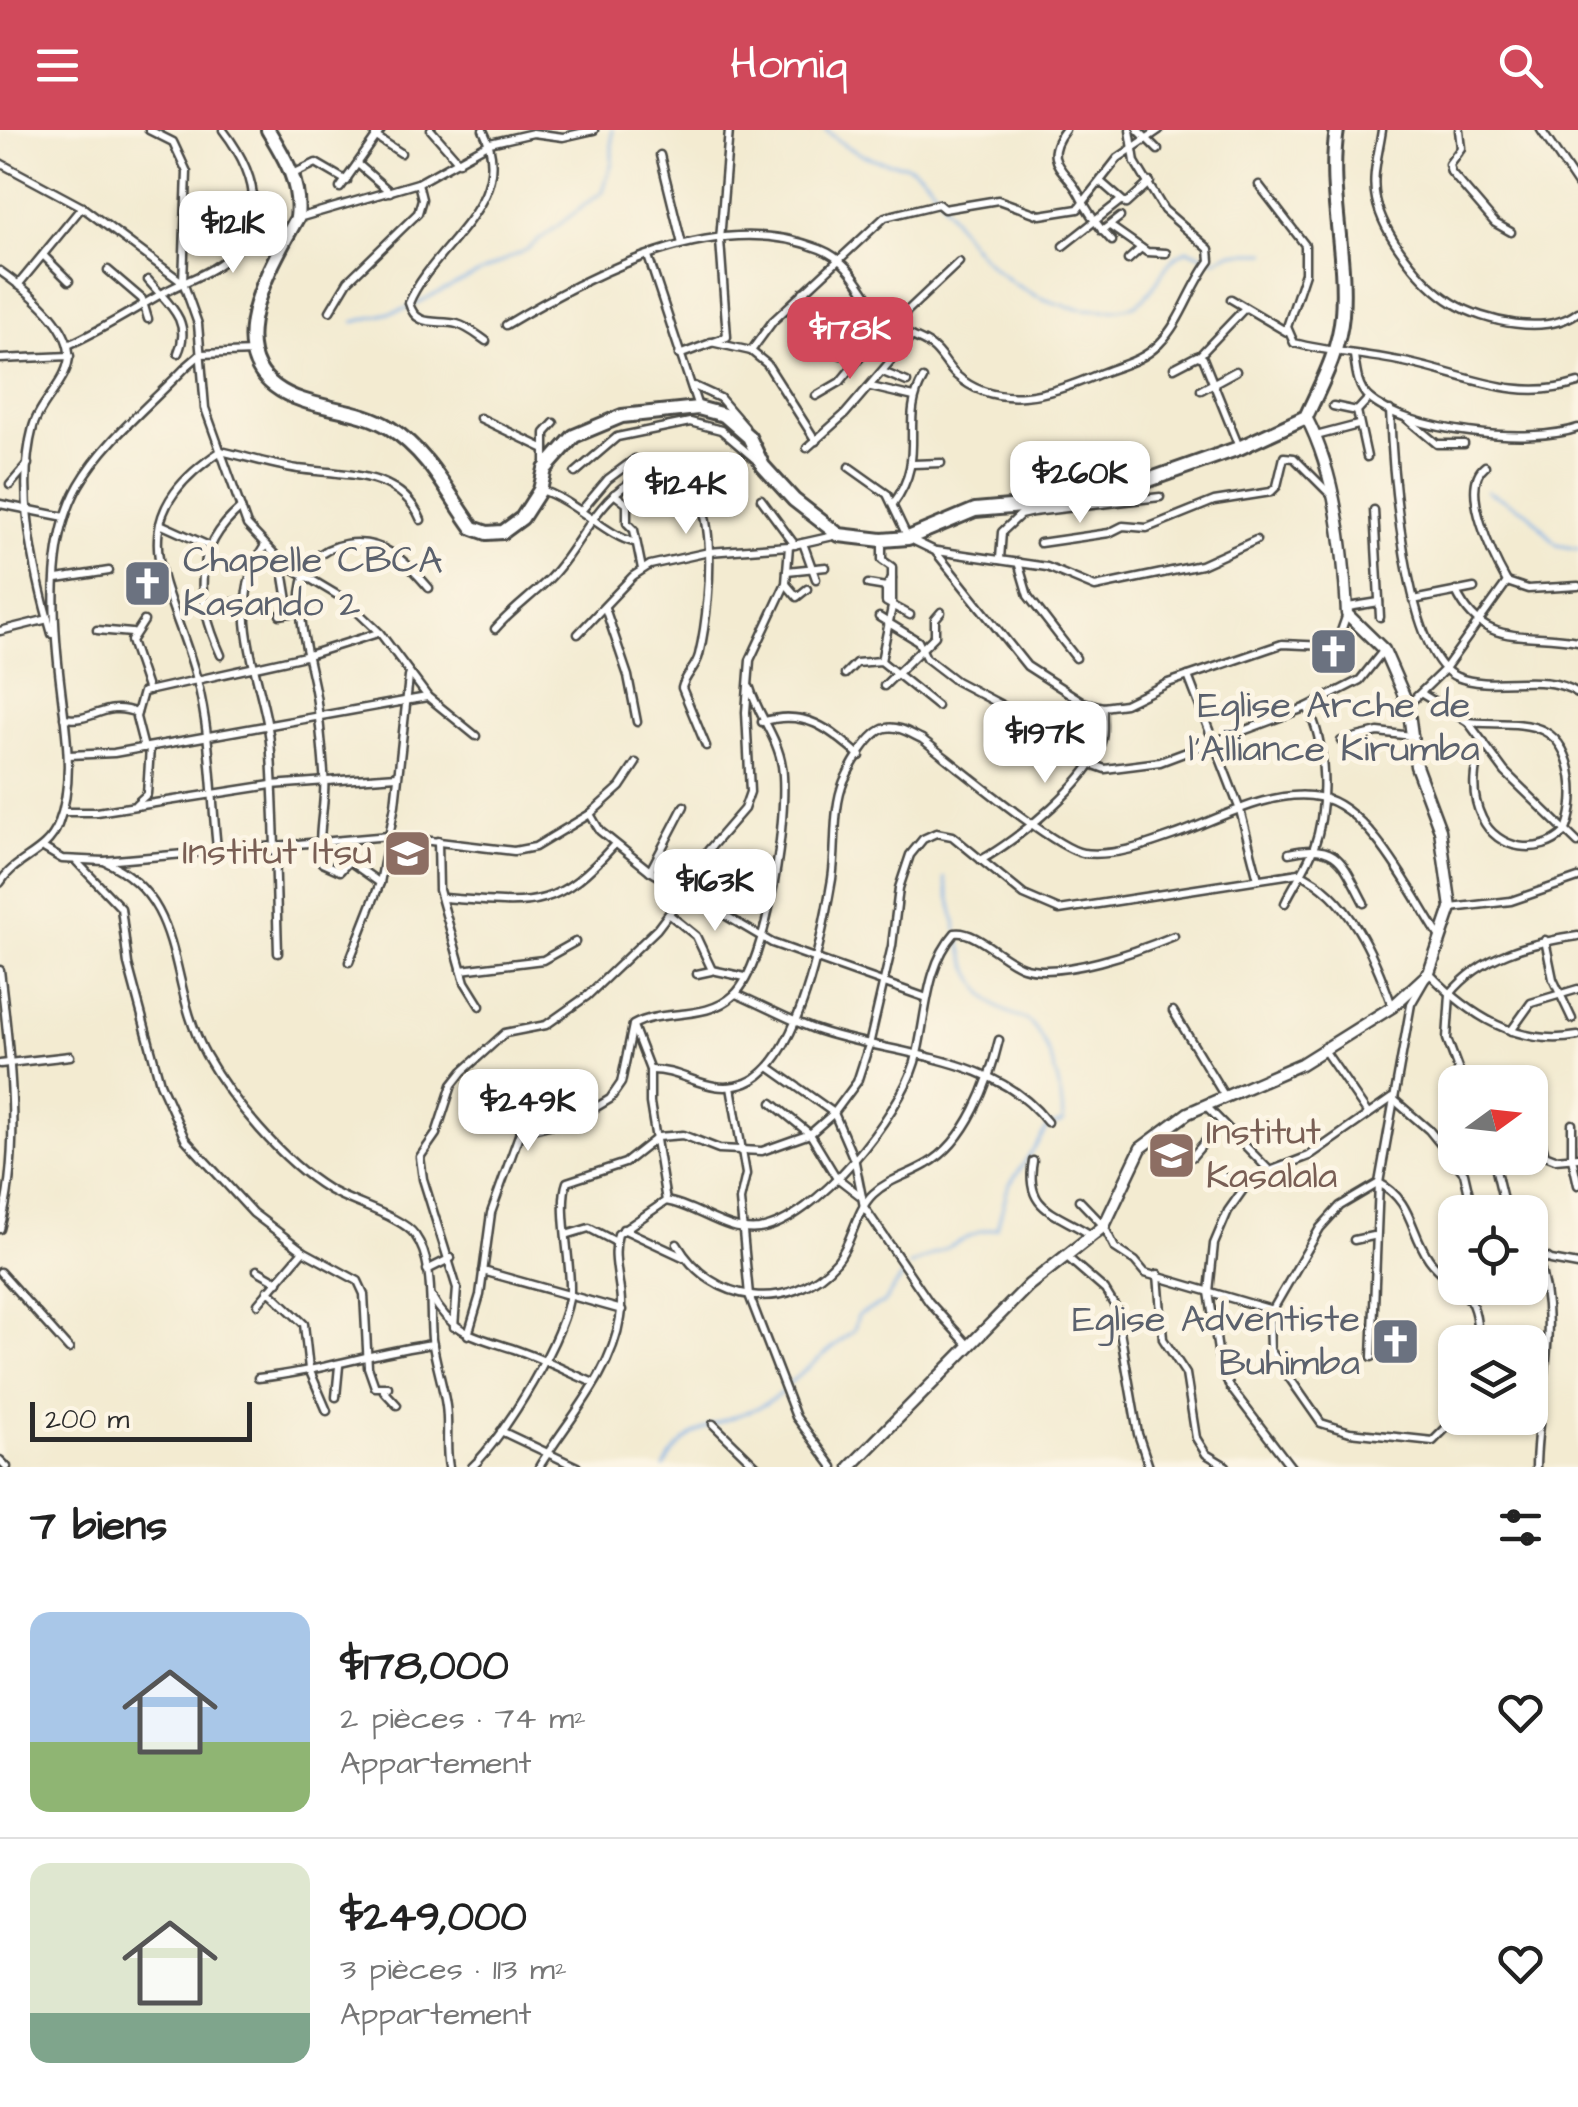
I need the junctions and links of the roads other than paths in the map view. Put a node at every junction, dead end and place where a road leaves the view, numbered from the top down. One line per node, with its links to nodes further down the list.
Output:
1 (150, 130): 59 (street)
2 (223, 130): 59 (street)
3 (268, 130): 26 (highway)
4 (431, 130): 23 (street)
5 (483, 130): 18 (street)
6 (594, 130): 18 (street)
7 (729, 130): 44 (street)
8 (1066, 130): 35 (street)
9 (1130, 130): 19 (street)
10 (1138, 130): 17 (street)
11 (1159, 130): 17 (street)
12 (1337, 130): 76 (highway)
13 (1382, 130): 67 (street)
14 (1458, 130): 43 (street)
15 (1540, 130): 31 (street)
16 (378, 133): 21 (street); 25 (street)
17 (1146, 136): 19 (street); 20 (street)
18 (490, 143): 23 (street); 73 (street)
19 (1131, 147): 29 (street); 30 (street)
20 (1158, 150)
21 (401, 153)
22 (660, 154): 46 (street)
23 (459, 162): 28 (street)
24 (0, 164): 37 (street)
25 (358, 165): 27 (street); 34 (street)
26 (293, 174): 27 (street); 39 (highway)
27 (347, 181): 33 (street)
28 (418, 182): 34 (street); 66 (street)
29 (1150, 182): 36 (street); 72 (street)
30 (1102, 183): 35 (street); 36 (street)
31 (1578, 185)
32 (1259, 186): 71 (street)
33 (340, 188)
34 (390, 192): 39 (street)
35 (1082, 202): 40 (street); 52 (street)
36 (1119, 202): 40 (street)
37 (82, 208): 50 (street); 59 (street)
38 (1120, 217): 41 (street)
39 (297, 218): 78 (highway)
40 (1092, 222): 42 (street); 47 (street)
41 (1110, 226): 42 (street); 48 (street)
42 (1102, 232): 45 (street)
43 (1512, 232)
44 (720, 240): 46 (street); 52 (street); 74 (street)
45 (1112, 241)
46 (682, 244): 51 (street)
47 (1063, 246)
48 (1141, 248): 49 (street); 53 (street)
49 (1166, 252)
50 (44, 256): 57 (street); 60 (street)
51 (648, 256): 69 (street); 81 (street)
52 (841, 259): 61 (street); 70 (street)
53 (1128, 260)
54 (960, 262): 70 (street)
55 (108, 270): 64 (street)
56 (0, 271): 60 (street)
57 (69, 280)
58 (148, 280): 62 (street)
59 (183, 282): 62 (street); 80 (street)
60 (18, 285): 75 (street)
61 (803, 292): 77 (street); 85 (street)
62 (160, 294): 64 (street); 79 (street)
63 (1231, 299): 65 (street)
64 (144, 304): 68 (street); 75 (street)
65 (1244, 310): 71 (street); 82 (street)
66 (330, 311)
67 (1578, 312)
68 (148, 319)
69 (506, 325)
70 (892, 325): 72 (street); 97 (street)
71 (1287, 332): 76 (street)
72 (912, 336): 89 (street)
73 (486, 341)
74 (710, 342): 77 (street); 81 (street)
75 (68, 344): 84 (street)
76 (1336, 348): 83 (street); 104 (highway)
77 (751, 351): 112 (street)
78 (253, 352): 80 (street); 129 (highway)
79 (178, 354)
80 (201, 354): 117 (street); 140 (street)
81 (679, 355): 94 (street)
82 (1200, 355): 87 (street); 92 (street)
83 (1354, 355): 93 (street); 99 (street)
84 (70, 356): 86 (street); 120 (street)
85 (841, 356)
86 (0, 359)
87 (1174, 368)
88 (1236, 370): 92 (street)
89 (882, 372): 91 (street); 95 (street)
90 (924, 379): 98 (street)
91 (907, 382)
92 (1216, 382): 96 (street); 115 (street)
93 (1578, 382)
94 (693, 386): 101 (street); 111 (street)
95 (870, 387): 98 (street); 112 (street)
96 (1201, 390)
97 (816, 396)
98 (914, 396): 122 (street)
99 (1369, 398): 102 (street); 103 (street)
100 (1333, 406): 102 (street)
101 (698, 408): 111 (highway); 126 (highway)
102 (1357, 410): 108 (street)
103 (1390, 410): 106 (street); 177 (street)
104 (1306, 417): 110 (street); 115 (highway)
105 (480, 418): 116 (street)
106 (1406, 418): 109 (street); 113 (street)
107 (554, 423): 116 (street)
108 (1358, 425): 110 (street); 118 (street)
109 (1578, 428)
110 (1316, 436): 131 (street)
111 (749, 437): 123 (highway)
112 (816, 441): 114 (street)
113 (1464, 444)
114 (807, 448)
115 (1240, 448): 145 (highway)
116 (545, 449): 126 (street)
117 (222, 451): 137 (street); 141 (street); 143 (street)
118 (1367, 457)
119 (636, 459): 139 (street)
120 (29, 463): 128 (street); 136 (street)
121 (941, 463): 122 (street)
122 (913, 464): 135 (street)
123 (763, 466): 127 (street); 144 (highway)
124 (1486, 466): 168 (street)
125 (848, 467): 135 (street)
126 (544, 469): 129 (highway)
127 (575, 473)
128 (10, 484)
129 (540, 490): 139 (street)
130 (614, 494): 142 (street); 148 (street); 154 (street)
131 (1330, 494): 149 (street); 182 (street)
132 (1160, 497): 155 (street)
133 (761, 499): 150 (street)
134 (0, 504): 136 (street)
135 (893, 504): 145 (street)
136 (29, 508): 140 (street); 190 (street)
137 (241, 508): 151 (street); 152 (street)
138 (1374, 510): 178 (street)
139 (581, 511): 142 (street)
140 (65, 518): 166 (street)
141 (420, 520)
142 (596, 520): 148 (street); 194 (street)
143 (160, 524): 151 (street); 214 (street)
144 (840, 535): 146 (highway); 150 (street)
145 (908, 538): 146 (highway); 153 (street)
146 (882, 540): 164 (street)
147 (1256, 540): 157 (street)
148 (634, 542): 160 (street)
149 (1040, 543)
150 (796, 544): 154 (street); 159 (street); 162 (street)
151 (209, 546): 179 (street)
152 (264, 547): 156 (street); 176 (street)
153 (936, 551): 155 (street); 224 (street)
154 (709, 552): 160 (street); 239 (street)
155 (1000, 559): 157 (street)
156 (282, 562): 163 (street); 185 (street)
157 (1018, 562): 206 (street)
158 (826, 567): 159 (street)
159 (811, 568): 162 (street); 165 (street)
160 (642, 569): 181 (street)
161 (109, 571): 166 (street)
162 (787, 571): 167 (street)
163 (306, 575): 172 (street); 183 (street); 198 (street)
164 (893, 577): 171 (street); 180 (street)
165 (816, 578)
166 (57, 580): 201 (street)
167 (786, 582): 174 (street); 215 (street)
168 (1507, 582): 170 (street); 193 (street)
169 (868, 584): 171 (street)
170 (1578, 586)
171 (886, 587): 180 (street)
172 (429, 588)
173 (1474, 588): 175 (street)
174 (807, 589)
175 (1456, 592): 177 (street); 193 (street)
176 (244, 600): 179 (street); 208 (street)
177 (1414, 600): 209 (street)
178 (1379, 602): 182 (street); 189 (street)
179 (204, 606): 204 (street)
180 (892, 607): 187 (street); 192 (street)
181 (605, 608): 199 (street); 229 (street)
182 (1347, 610): 202 (street); 213 (street)
183 (299, 612): 185 (street); 205 (street)
184 (940, 612): 203 (street)
185 (290, 613): 186 (street)
186 (280, 615)
187 (910, 616)
188 (879, 617): 192 (street)
189 (1380, 617)
190 (48, 619): 196 (street); 201 (street)
191 (144, 621): 197 (street)
192 (890, 624): 203 (street); 207 (street)
193 (1476, 624): 200 (street); 209 (street)
194 (495, 629)
195 (97, 630): 197 (street)
196 (0, 631)
197 (132, 633): 217 (street)
198 (380, 633): 205 (street); 212 (street)
199 (578, 634)
200 (1578, 641)
201 (55, 643): 228 (street)
202 (1384, 650): 222 (street); 225 (street)
203 (924, 651): 211 (street); 244 (street)
204 (221, 655)
205 (305, 656): 208 (street); 227 (street)
206 (1076, 658)
207 (880, 661): 210 (street); 211 (street)
208 (253, 666): 214 (street); 232 (street)
209 (1444, 670): 218 (street); 219 (street)
210 (845, 674)
211 (900, 675): 216 (street); 223 (street)
212 (409, 676): 220 (street); 221 (street)
213 (1188, 676): 224 (street); 236 (street)
214 (197, 679): 217 (street); 233 (street)
215 (748, 683): 230 (street); 277 (street)
216 (884, 686)
217 (148, 690): 226 (street)
218 (1578, 693)
219 (1422, 694): 222 (street); 231 (street)
220 (428, 696): 221 (street); 234 (street)
221 (406, 702): 227 (street); 245 (street)
222 (1408, 704): 235 (street)
223 (938, 706)
224 (1103, 707): 244 (street)
225 (1308, 707): 236 (street); 249 (street)
226 (137, 714): 228 (street); 240 (street)
227 (318, 715): 232 (street); 246 (street)
228 (64, 718): 241 (street)
229 (637, 722)
230 (762, 722): 242 (street); 283 (street)
231 (1468, 722): 238 (street); 256 (street)
232 (267, 724): 233 (street); 247 (street)
233 (208, 735): 240 (street); 248 (street)
234 (476, 736)
235 (1413, 736): 237 (street); 281 (street)
236 (1210, 741): 244 (street); 252 (street)
237 (1341, 741)
238 (1484, 744): 256 (street); 256 (street)
239 (706, 746)
240 (147, 747): 241 (street); 250 (street)
241 (69, 755): 253 (street)
242 (860, 756): 255 (street); 290 (street)
243 (636, 763): 254 (street)
244 (1088, 764): 255 (street)
245 (397, 776): 246 (street); 257 (street)
246 (325, 782): 247 (street); 259 (street)
247 (271, 786): 248 (street); 261 (street)
248 (211, 793): 250 (street); 264 (street)
249 (1322, 797): 252 (street); 263 (street); 286 (street)
250 (132, 806): 253 (street)
251 (684, 806): 270 (street)
252 (1240, 810): 255 (street); 274 (street)
253 (63, 812): 265 (street)
254 (590, 814): 258 (street); 262 (street)
255 (1032, 824): 267 (street)
256 (1565, 833): 260 (street)
257 (389, 836): 258 (street); 259 (street); 275 (street)
258 (438, 841): 278 (street)
259 (318, 842): 261 (street); 275 (street)
260 (1578, 843)
261 (274, 845): 264 (street); 289 (street)
262 (614, 845): 270 (street); 278 (street)
263 (1314, 847): 266 (street); 272 (street); 280 (street)
264 (217, 848): 268 (street)
265 (45, 849): 269 (street); 271 (street)
266 (1289, 852)
267 (980, 860): 274 (street); 298 (street)
268 (104, 861): 269 (street); 367 (street)
269 (78, 862): 360 (street)
270 (650, 871): 277 (street)
271 (3, 873): 276 (street)
272 (1299, 873): 274 (street); 279 (street); 305 (street)
273 (1578, 878): 281 (street)
274 (1258, 879)
275 (380, 883): 291 (street)
276 (0, 884)
277 (682, 890): 282 (street); 283 (street)
278 (442, 898): 293 (street)
279 (1286, 903)
280 (1364, 903)
281 (1451, 908): 286 (street)
282 (670, 914): 294 (street); 363 (street)
283 (760, 934): 290 (street); 297 (street)
284 (1174, 936): 303 (street)
285 (1578, 936): 287 (street)
286 (1442, 940): 295 (street)
287 (1545, 940): 300 (street); 302 (street)
288 (575, 942): 293 (street)
289 (278, 954)
290 (814, 957): 298 (street); 308 (street)
291 (349, 962)
292 (0, 970): 317 (street)
293 (461, 970): 304 (street)
294 (712, 970): 296 (street); 297 (street)
295 (1429, 973): 302 (street); 305 (street); 324 (street)
296 (697, 974)
297 (745, 977): 301 (street)
298 (883, 985): 303 (street); 313 (street)
299 (1578, 989): 300 (street)
300 (1559, 993): 307 (street); 310 (street)
301 (736, 994): 308 (street); 309 (street)
302 (1450, 994): 310 (street); 318 (street)
303 (924, 996): 316 (street)
304 (480, 1006)
305 (1392, 1007): 314 (street)
306 (1173, 1011): 323 (street)
307 (1572, 1019)
308 (796, 1020): 313 (street); 319 (street)
309 (632, 1025): 320 (street); 368 (street)
310 (1510, 1031): 311 (street)
311 (1578, 1036)
312 (999, 1040): 321 (street)
313 (869, 1045): 316 (street); 327 (street)
314 (1324, 1050): 323 (street); 328 (street)
315 (70, 1056): 317 (street)
316 (916, 1057): 321 (street); 338 (street)
317 (4, 1064): 352 (street)
318 (1457, 1065)
319 (769, 1067): 322 (street); 327 (street)
320 (650, 1070): 322 (street); 333 (street)
321 (987, 1076): 329 (street); 349 (street)
322 (731, 1087): 334 (street)
323 (1224, 1095): 326 (street)
324 (1392, 1098): 328 (street); 343 (street); 346 (street)
325 (772, 1103): 332 (street)
326 (1205, 1105): 330 (street); 350 (street)
327 (834, 1113): 332 (street); 338 (street)
328 (1368, 1114): 340 (street)
329 (1048, 1122)
330 (1221, 1124): 336 (street); 340 (street)
331 (1572, 1124): 337 (street)
332 (810, 1134): 334 (street); 342 (street)
333 (658, 1137): 334 (street); 348 (street); 354 (street)
334 (744, 1153): 351 (street)
335 (1548, 1155): 337 (street)
336 (1192, 1157)
337 (1575, 1157): 344 (street)
338 (853, 1158): 342 (street); 349 (street)
339 (1033, 1161): 355 (street)
340 (1270, 1171): 345 (street)
341 (1222, 1176): 345 (street)
342 (836, 1177): 349 (street); 351 (street)
343 (1379, 1183): 356 (street); 380 (street); 381 (street)
344 (1578, 1185)
345 (1245, 1188): 373 (street)
346 (1468, 1195)
347 (1079, 1200): 350 (street)
348 (666, 1202): 351 (street); 353 (street)
349 (863, 1203): 376 (street); 385 (street)
350 (1104, 1226): 355 (street); 370 (street)
351 (742, 1228): 376 (street)
352 (0, 1229)
353 (623, 1229): 358 (street); 361 (street)
354 (569, 1234): 358 (street); 374 (street)
355 (1092, 1236): 362 (street)
356 (1373, 1236): 357 (street); 388 (street)
357 (1354, 1240)
358 (616, 1242): 379 (street)
359 (676, 1244): 361 (street)
360 (303, 1250): 371 (street); 387 (street)
361 (684, 1257): 376 (street)
362 (1068, 1257): 385 (street); 411 (street)
363 (451, 1258): 367 (street); 382 (street)
364 (1548, 1258): 365 (street)
365 (1578, 1264)
366 (257, 1270): 371 (street)
367 (427, 1270): 375 (street)
368 (482, 1271): 374 (street); 383 (street)
369 (0, 1272): 386 (street)
370 (1158, 1274): 373 (street); 402 (street)
371 (278, 1282): 372 (street)
372 (268, 1290): 377 (street); 391 (street)
373 (1209, 1292): 380 (street); 412 (street)
374 (570, 1294): 379 (street); 389 (street)
375 (431, 1296): 382 (street); 384 (street)
376 (749, 1296): 409 (street)
377 (258, 1304)
378 (1548, 1305): 413 (street)
379 (622, 1310): 393 (street)
380 (1272, 1310): 399 (street)
381 (1477, 1325)
382 (454, 1327): 383 (street)
383 (468, 1336): 389 (street)
384 (433, 1344): 387 (street); 404 (street)
385 (970, 1347): 410 (street)
386 (70, 1349)
387 (367, 1356): 390 (street); 395 (street)
388 (1372, 1357)
389 (544, 1362): 393 (street); 398 (street)
390 (338, 1366): 391 (street); 394 (street)
391 (310, 1372): 392 (street); 396 (street)
392 (258, 1378)
393 (594, 1382): 400 (street)
394 (336, 1397)
395 (397, 1405)
396 (327, 1411)
397 (713, 1424): 408 (street)
398 (501, 1431): 400 (street); 405 (street)
399 (1439, 1435)
400 (547, 1454): 406 (street); 407 (street)
401 (0, 1460): 403 (street)
402 (1226, 1466)
403 (8, 1467)
404 (449, 1467)
405 (472, 1467)
406 (539, 1467)
407 (576, 1467)
408 (757, 1467)
409 (833, 1467)
410 (850, 1467)
411 (1149, 1467)
412 (1290, 1467)
413 (1536, 1467)

